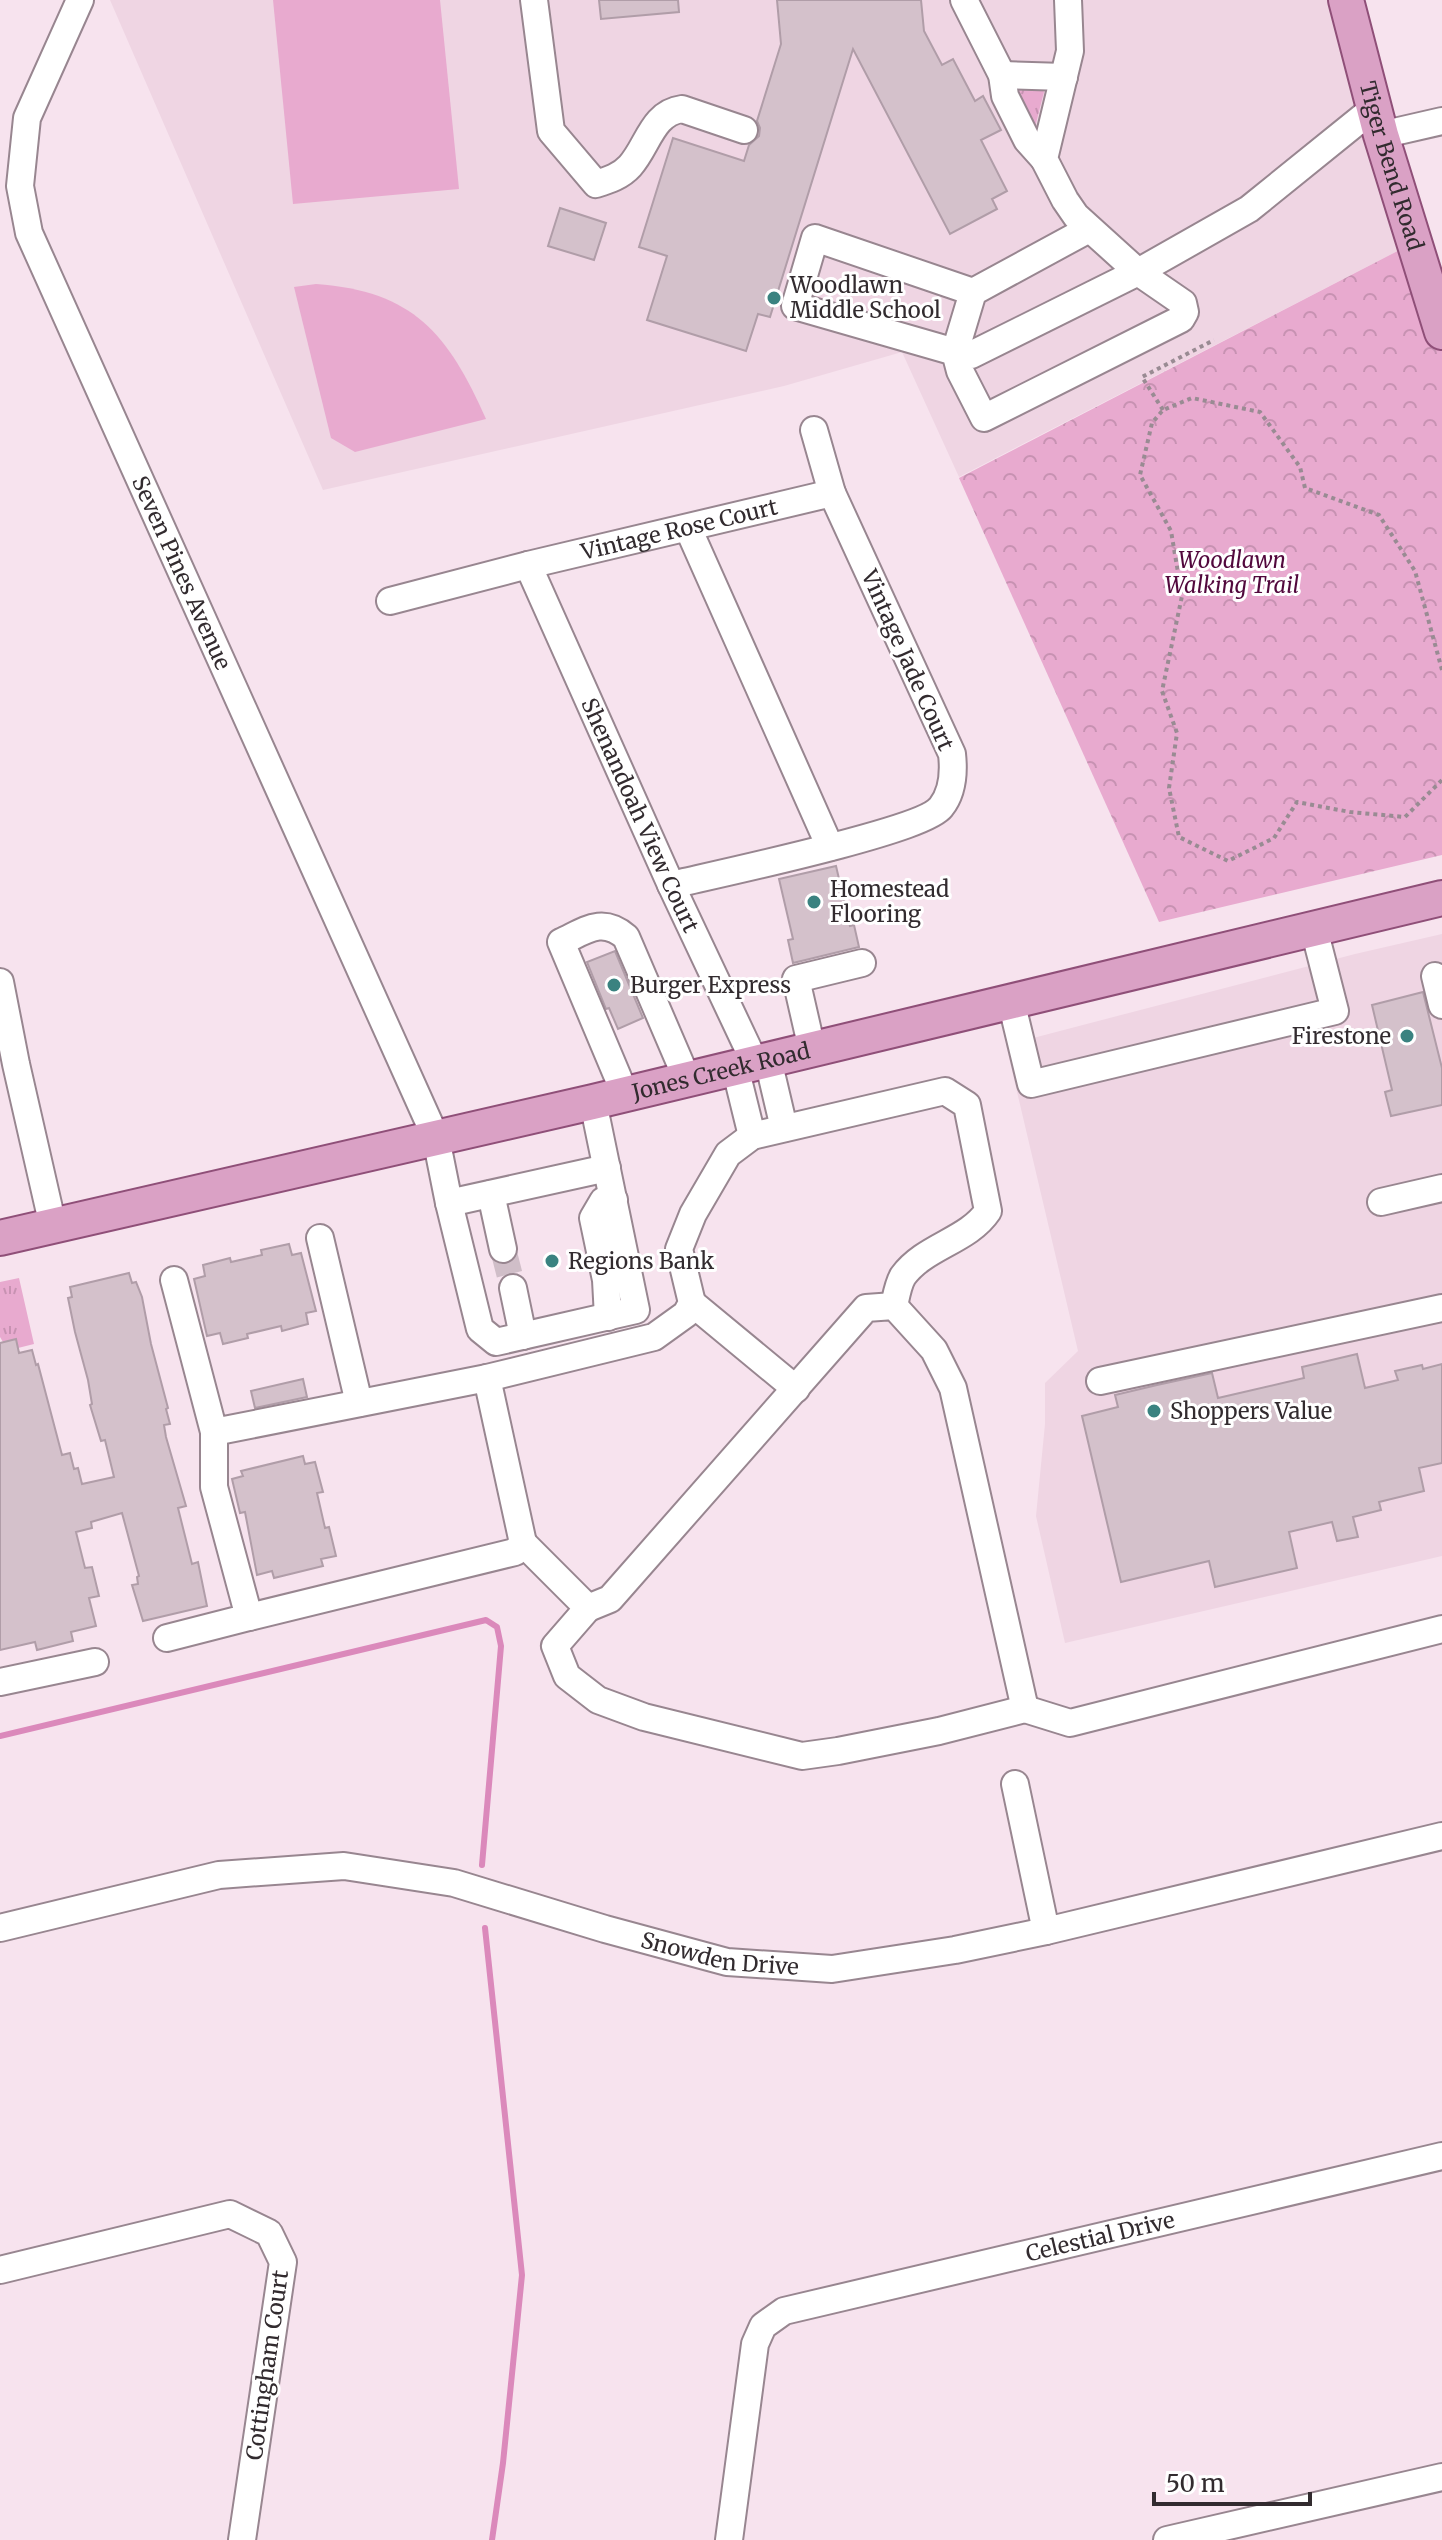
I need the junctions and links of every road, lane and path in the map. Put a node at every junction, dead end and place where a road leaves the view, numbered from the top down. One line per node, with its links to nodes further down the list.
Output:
1 (80, 0): 43 (street, Seven Pines Avenue)
2 (534, 0): 10 (street)
3 (964, 0): 6 (street)
4 (1068, 0): 7 (street)
5 (1346, 0): 9 (main road, Tiger Bend Road)
6 (1002, 75): 7 (street); 11 (street)
7 (1064, 77): 11 (street)
8 (1442, 121): 9 (street)
9 (1378, 122): 13 (street); 15 (main road, Tiger Bend Road)
10 (744, 130)
11 (1044, 159): 12 (street)
12 (1089, 229): 13 (street); 14 (street)
13 (1138, 272): 17 (street); 17 (street)
14 (973, 292): 17 (street); 17 (street)
15 (1442, 332)
16 (1214, 340): 18 (path)
17 (955, 352)
18 (1163, 410): 24 (path); 25 (path)
19 (814, 430): 20 (street, Vintage Jade Court)
20 (832, 493): 21 (street, Vintage Rose Court); 26 (street, Vintage Jade Court)
21 (688, 528): 22 (street, Vintage Rose Court); 26 (street)
22 (528, 565): 23 (street, Vintage Rose Court); 27 (street, Shenandoah View Court)
23 (390, 601)
24 (1442, 670)
25 (1442, 780)
26 (830, 847): 27 (street, Vintage Jade Court)
27 (671, 885): 37 (street, Shenandoah View Court)
28 (1441, 900): 29 (main road, Jones Creek Road)
29 (1314, 929): 33 (main road, Jones Creek Road); 33 (street)
30 (862, 963): 36 (street)
31 (1435, 976): 34 (street)
32 (0, 982): 38 (street)
33 (1011, 1001): 36 (main road, Jones Creek Road)
34 (1442, 1005)
35 (0, 1040): 38 (street)
36 (812, 1049): 37 (main road, Jones Creek Road)
37 (753, 1063): 39 (main road, Jones Creek Road); 41 (street); 42 (street)
38 (16, 1064): 49 (street)
39 (687, 1079): 40 (main road, Jones Creek Road); 40 (street)
40 (609, 1098): 43 (main road, Jones Creek Road); 44 (street)
41 (784, 1128): 42 (street); 56 (street)
42 (752, 1136): 55 (street)
43 (436, 1138): 48 (street, Seven Pines Avenue); 49 (main road, Jones Creek Road)
44 (607, 1168): 46 (street); 58 (street)
45 (1442, 1188): 47 (street)
46 (491, 1194): 48 (street); 52 (street)
47 (1381, 1202)
48 (449, 1203): 58 (street, Seven Pines Avenue)
49 (53, 1226): 50 (main road, Jones Creek Road)
50 (0, 1238)
51 (320, 1238): 62 (street)
52 (503, 1249)
53 (174, 1280): 63 (street)
54 (513, 1288): 58 (street)
55 (692, 1303): 59 (street); 61 (street)
56 (894, 1306): 61 (street); 71 (street)
57 (1442, 1308): 60 (street)
58 (523, 1336)
59 (487, 1378): 62 (street); 64 (street)
60 (1100, 1381)
61 (796, 1389): 65 (street)
62 (359, 1403): 63 (street)
63 (214, 1432): 66 (street)
64 (523, 1543): 65 (street); 66 (street)
65 (588, 1608): 71 (street)
66 (249, 1617): 68 (street)
67 (1442, 1629): 71 (street)
68 (167, 1638)
69 (95, 1662): 70 (street)
70 (0, 1682)
71 (1025, 1709)
72 (1015, 1784): 75 (street)
73 (1442, 1836): 75 (street, Snowden Drive)
74 (0, 1928): 75 (street, Snowden Drive)
75 (1046, 1931)
76 (1442, 2156): 80 (street, Celestial Drive)
77 (0, 2270): 79 (street, Cottingham Court)
78 (1442, 2477): 81 (street)
79 (242, 2540)
80 (729, 2540)
81 (1167, 2540)

